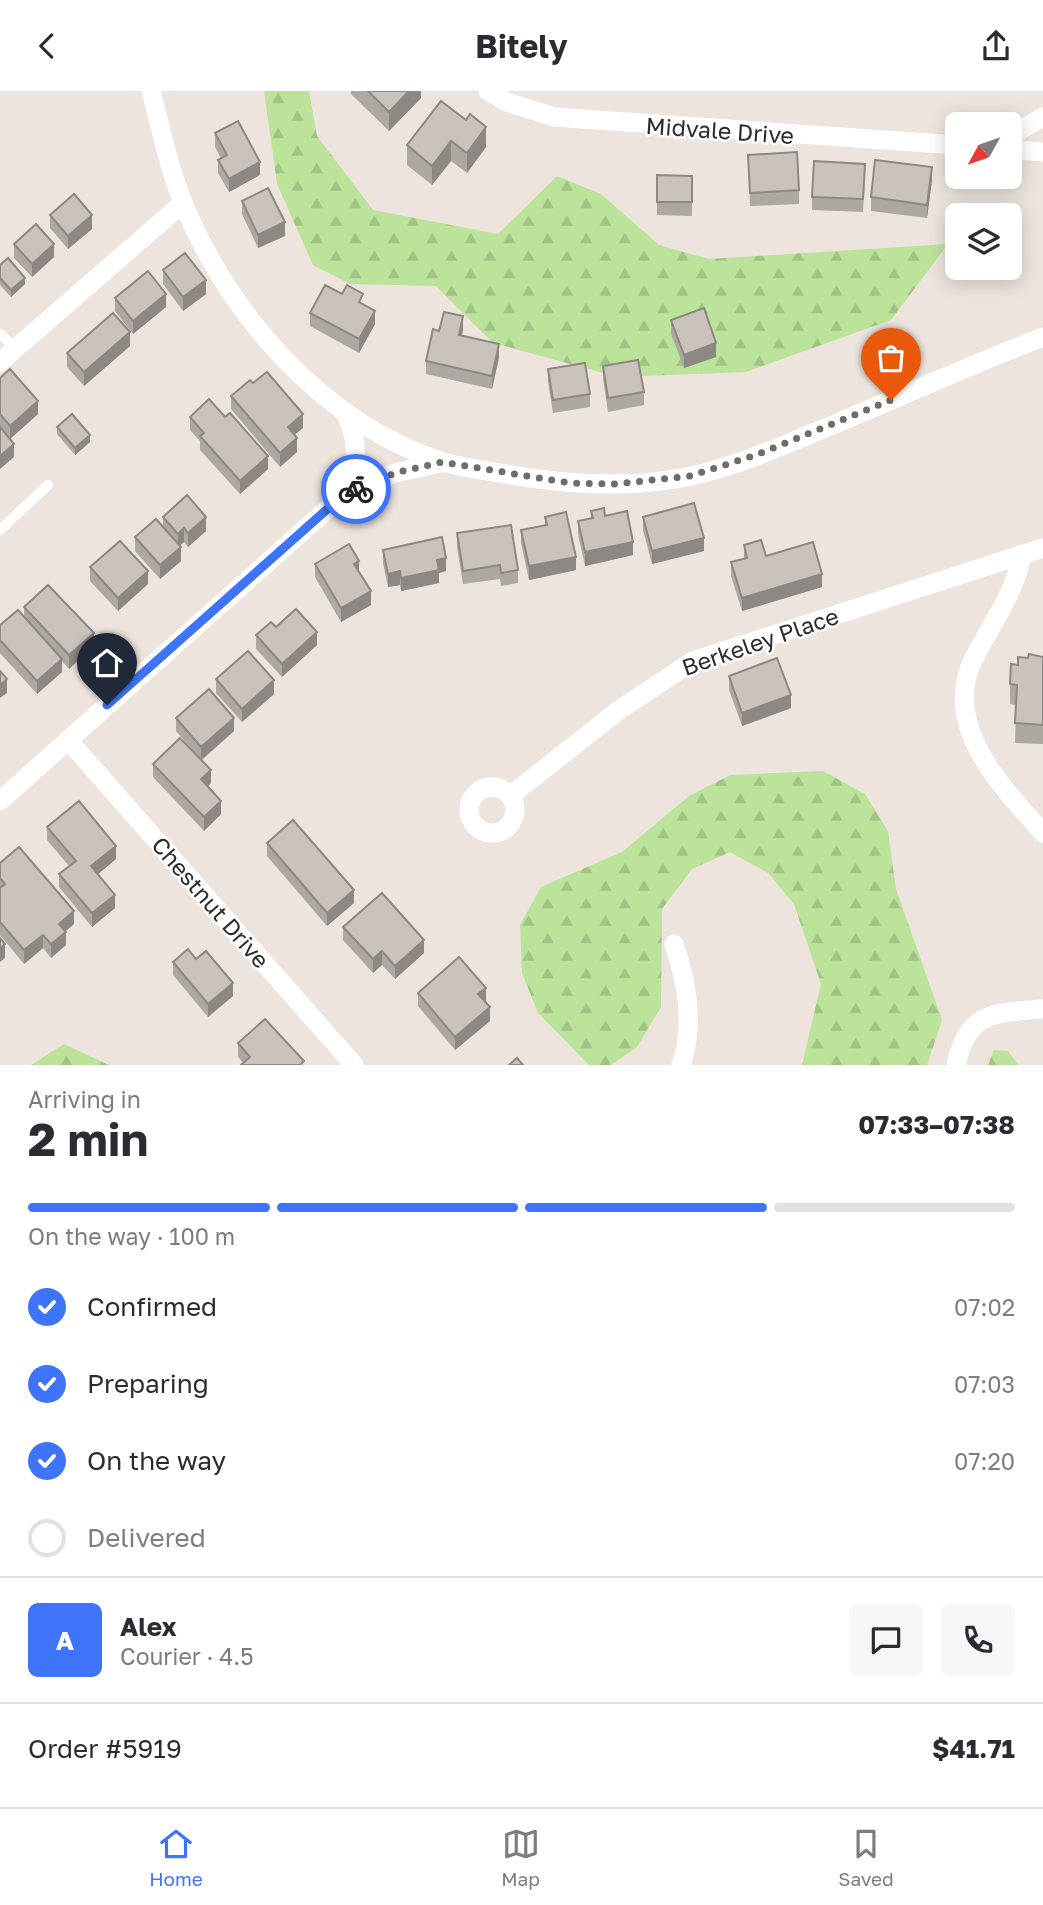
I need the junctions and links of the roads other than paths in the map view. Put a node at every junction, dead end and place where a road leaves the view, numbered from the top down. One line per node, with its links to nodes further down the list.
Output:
1 (150, 91): 8 (street)
2 (488, 91): 5 (street, Midvale Drive)
3 (1043, 117): 4 (street)
4 (1022, 129)
5 (945, 144)
6 (1022, 150): 7 (street)
7 (1043, 152)
8 (183, 203): 11 (street); 13 (street)
9 (0, 334): 11 (lane)
10 (1043, 337): 14 (street)
11 (16, 349): 12 (street)
12 (0, 362)
13 (346, 414): 14 (street); 16 (street)
14 (442, 462): 16 (street)
15 (48, 485): 17 (lane)
16 (342, 496): 20 (street)
17 (0, 530)
18 (1043, 548): 19 (street, Berkeley Place)
19 (1022, 554): 21 (street, Berkeley Place); 23 (street)
20 (68, 740): 22 (street); 26 (street, Chestnut Drive)
21 (510, 796)
22 (0, 801)
23 (1043, 833)
24 (674, 944): 27 (street)
25 (1043, 1009): 28 (street)
26 (354, 1065)
27 (681, 1065)
28 (956, 1065)

